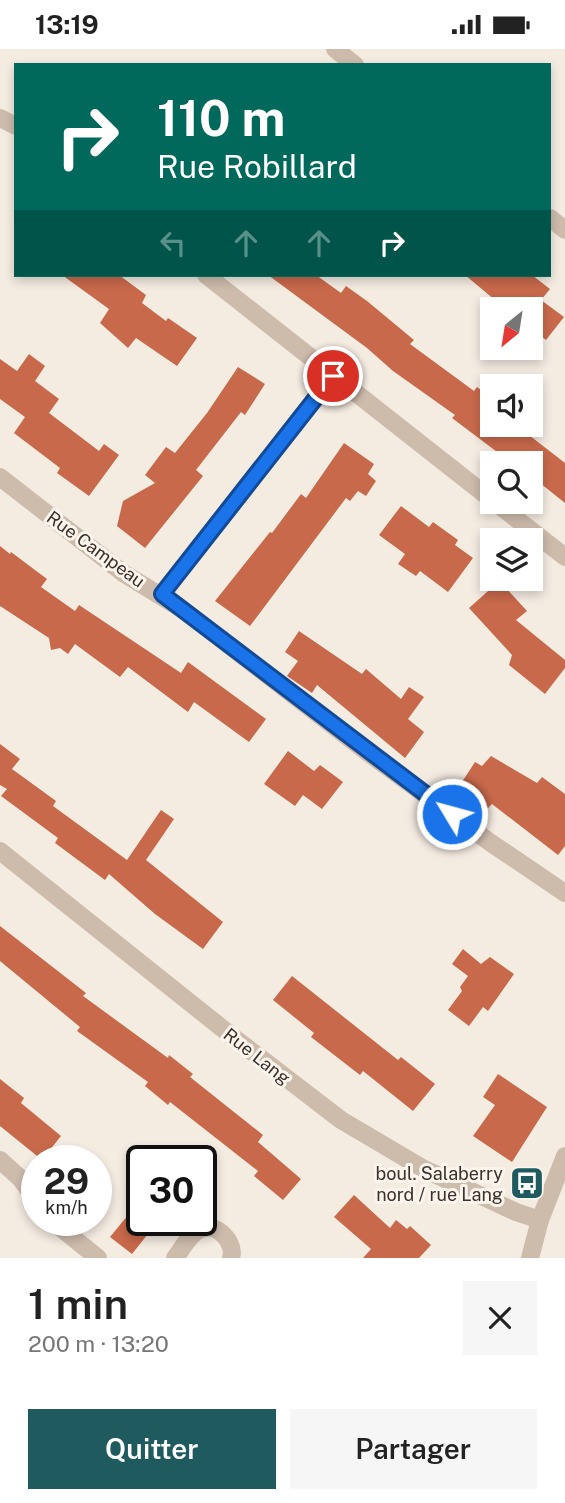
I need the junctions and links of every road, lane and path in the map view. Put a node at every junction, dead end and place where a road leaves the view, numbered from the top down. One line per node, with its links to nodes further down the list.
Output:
1 (335, 49): 2 (street)
2 (352, 63)
3 (551, 219): 4 (street)
4 (565, 230)
5 (208, 277): 6 (street)
6 (333, 376): 8 (street); 11 (street)
7 (0, 477): 11 (street, Rue Campeau)
8 (480, 491)
9 (510, 514): 10 (street)
10 (565, 557)
11 (162, 594): 13 (street, Rue Campeau)
12 (0, 851): 17 (street, Rue Lang)
13 (565, 893)
14 (565, 1156): 17 (street)
15 (0, 1160): 16 (street)
16 (21, 1179)
17 (540, 1220): 22 (street)
18 (71, 1236): 19 (street)
19 (98, 1258)
20 (175, 1258): 21 (street)
21 (230, 1258)
22 (530, 1258)

